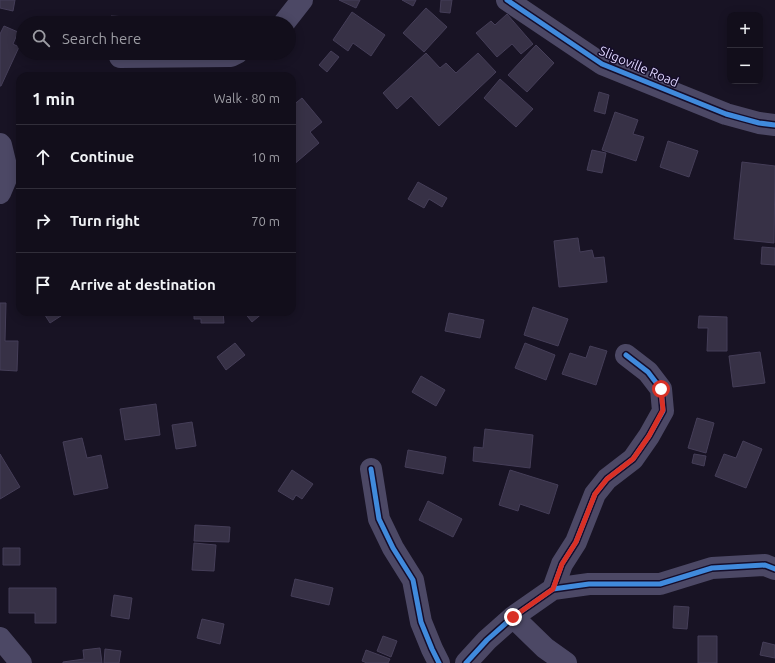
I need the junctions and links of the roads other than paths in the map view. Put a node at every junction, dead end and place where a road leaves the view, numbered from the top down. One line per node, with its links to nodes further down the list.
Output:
1 (302, 0): 3 (street)
2 (507, 0): 4 (street, Sligoville Road)
3 (289, 16)
4 (775, 125)
5 (0, 144): 6 (street)
6 (0, 193)
7 (626, 355): 10 (street)
8 (371, 469): 14 (street)
9 (775, 569): 10 (street)
10 (553, 589): 11 (street)
11 (513, 617): 15 (street); 16 (street)
12 (0, 638): 13 (street)
13 (21, 663)
14 (439, 663)
15 (466, 663)
16 (566, 663)

